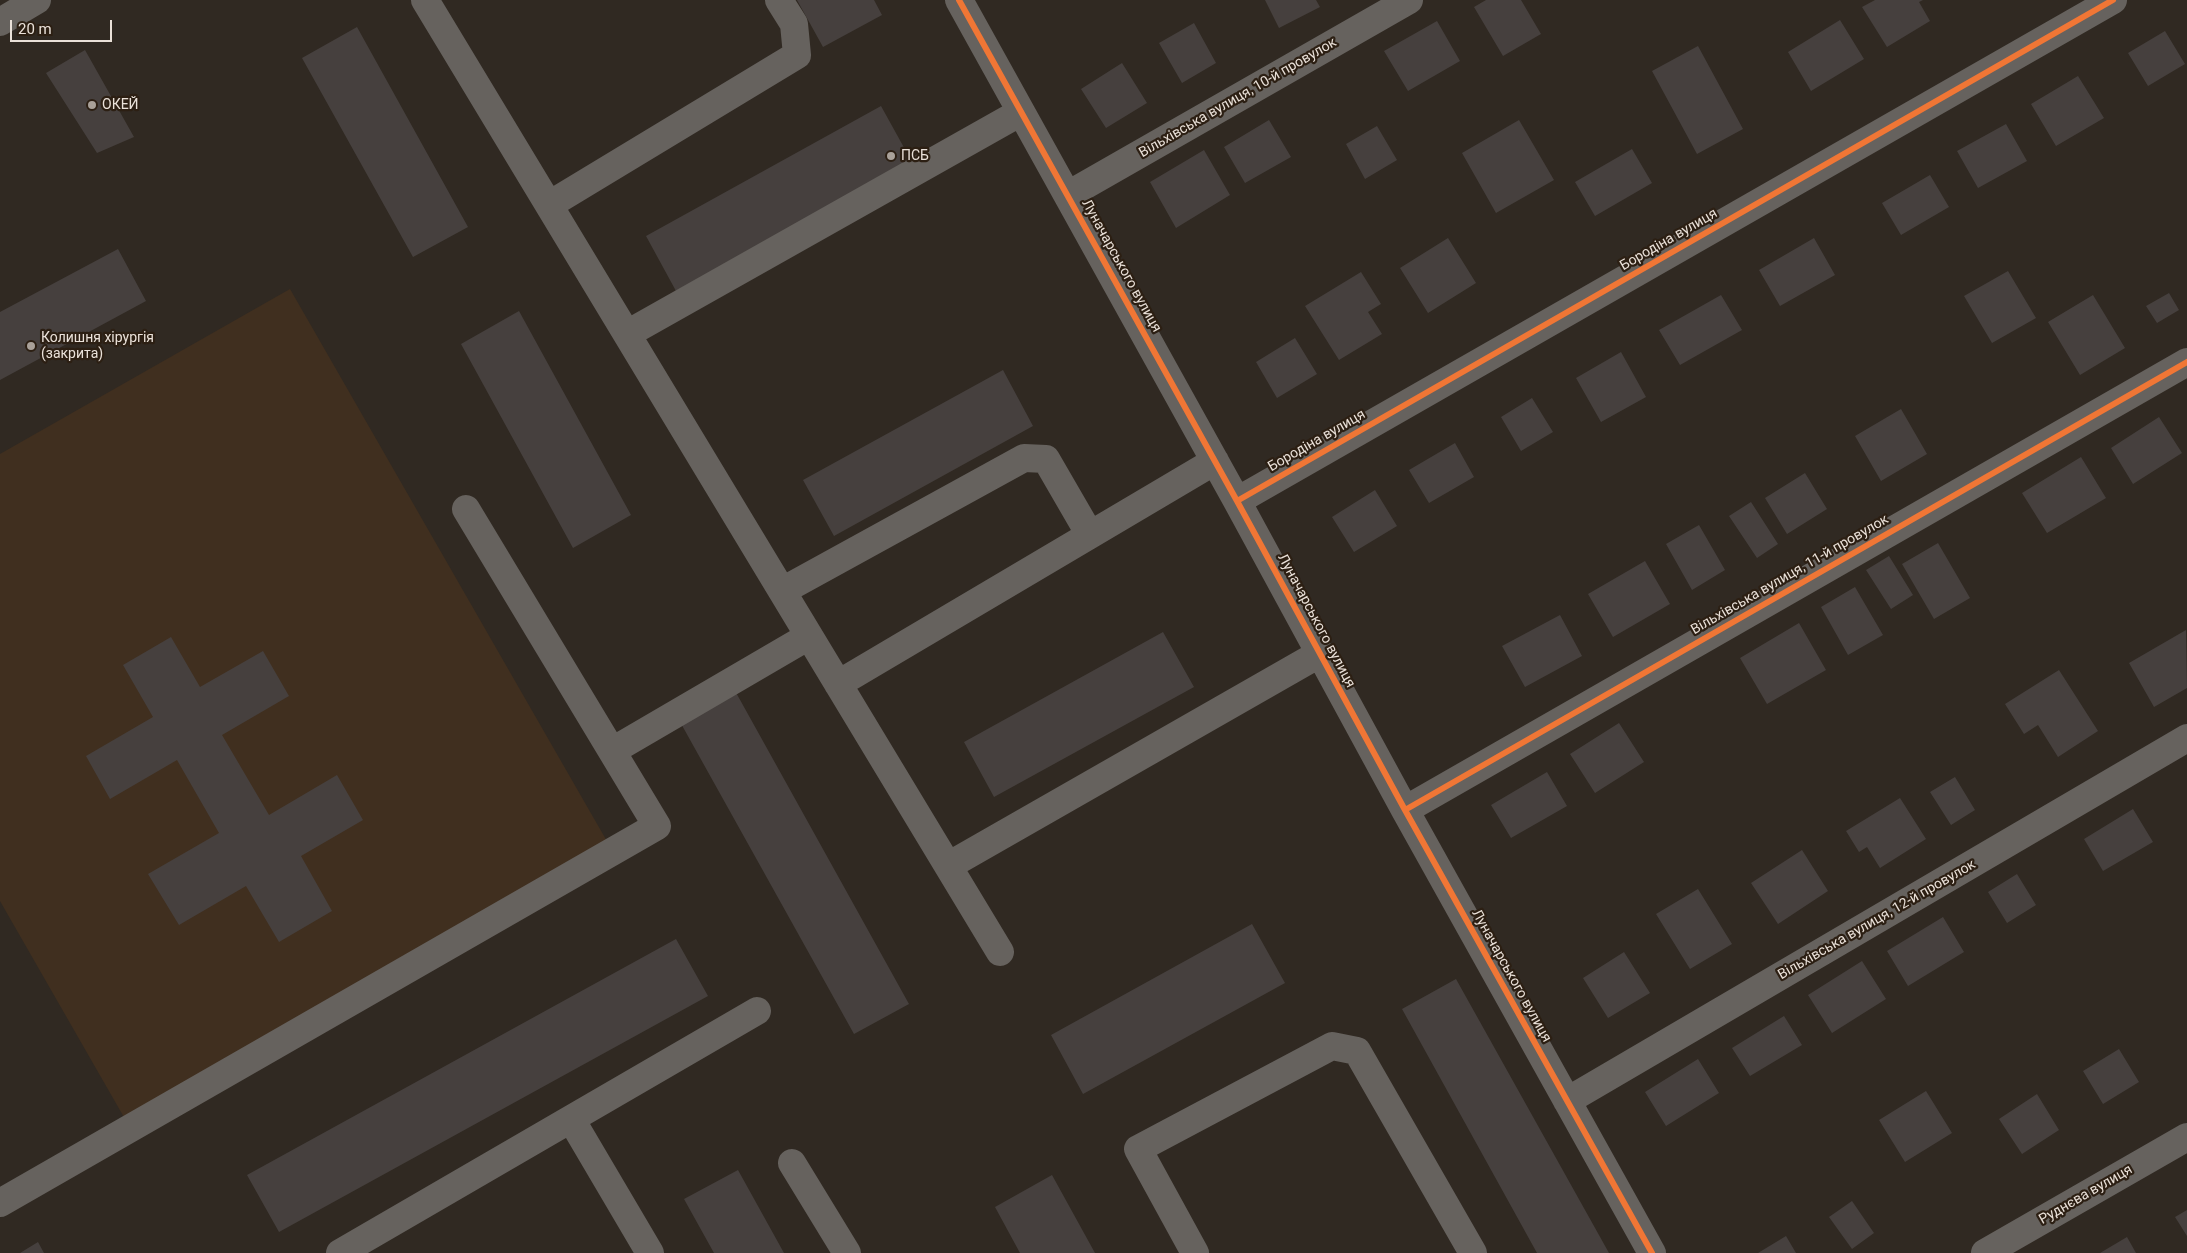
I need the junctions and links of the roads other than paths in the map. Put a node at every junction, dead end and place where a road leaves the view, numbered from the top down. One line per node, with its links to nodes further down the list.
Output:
1 (37, 0): 7 (street)
2 (425, 0): 10 (street)
3 (779, 0): 10 (street)
4 (959, 0): 8 (street, Луначарського вулиця)
5 (1409, 0): 9 (street, Вільхівська вулиця, 10-й провулок)
6 (2113, 0): 14 (street, Бородіна вулиця)
7 (0, 22)
8 (1021, 112): 9 (street, Луначарського вулиця); 11 (street)
9 (1068, 196): 13 (street, Луначарського вулиця)
10 (549, 205): 11 (street)
11 (627, 334): 17 (street)
12 (2187, 362): 23 (street, Вільхівська вулиця, 11-й провулок)
13 (1215, 462): 14 (street, Луначарського вулиця); 16 (street)
14 (1237, 501): 19 (street, Луначарського вулиця)
15 (466, 509): 22 (street)
16 (1090, 535): 17 (street); 20 (street)
17 (782, 591): 18 (street)
18 (809, 636): 20 (street); 22 (street)
19 (1320, 654): 23 (street, Луначарського вулиця); 24 (street)
20 (838, 684): 24 (street)
21 (2187, 738): 27 (street, Вільхівська вулиця, 12-й провулок)
22 (612, 752): 31 (street)
23 (1405, 810): 27 (street, Луначарського вулиця)
24 (948, 866): 25 (street)
25 (1000, 952)
26 (757, 1011): 28 (street)
27 (1567, 1101): 37 (street, Луначарського вулиця)
28 (571, 1119): 32 (street); 33 (street)
29 (2187, 1137): 38 (street, Руднєва вулиця)
30 (792, 1163): 34 (street)
31 (0, 1203)
32 (340, 1253)
33 (650, 1253)
34 (847, 1253)
35 (1194, 1253): 36 (street)
36 (1473, 1253)
37 (1652, 1253)
38 (1985, 1253)

